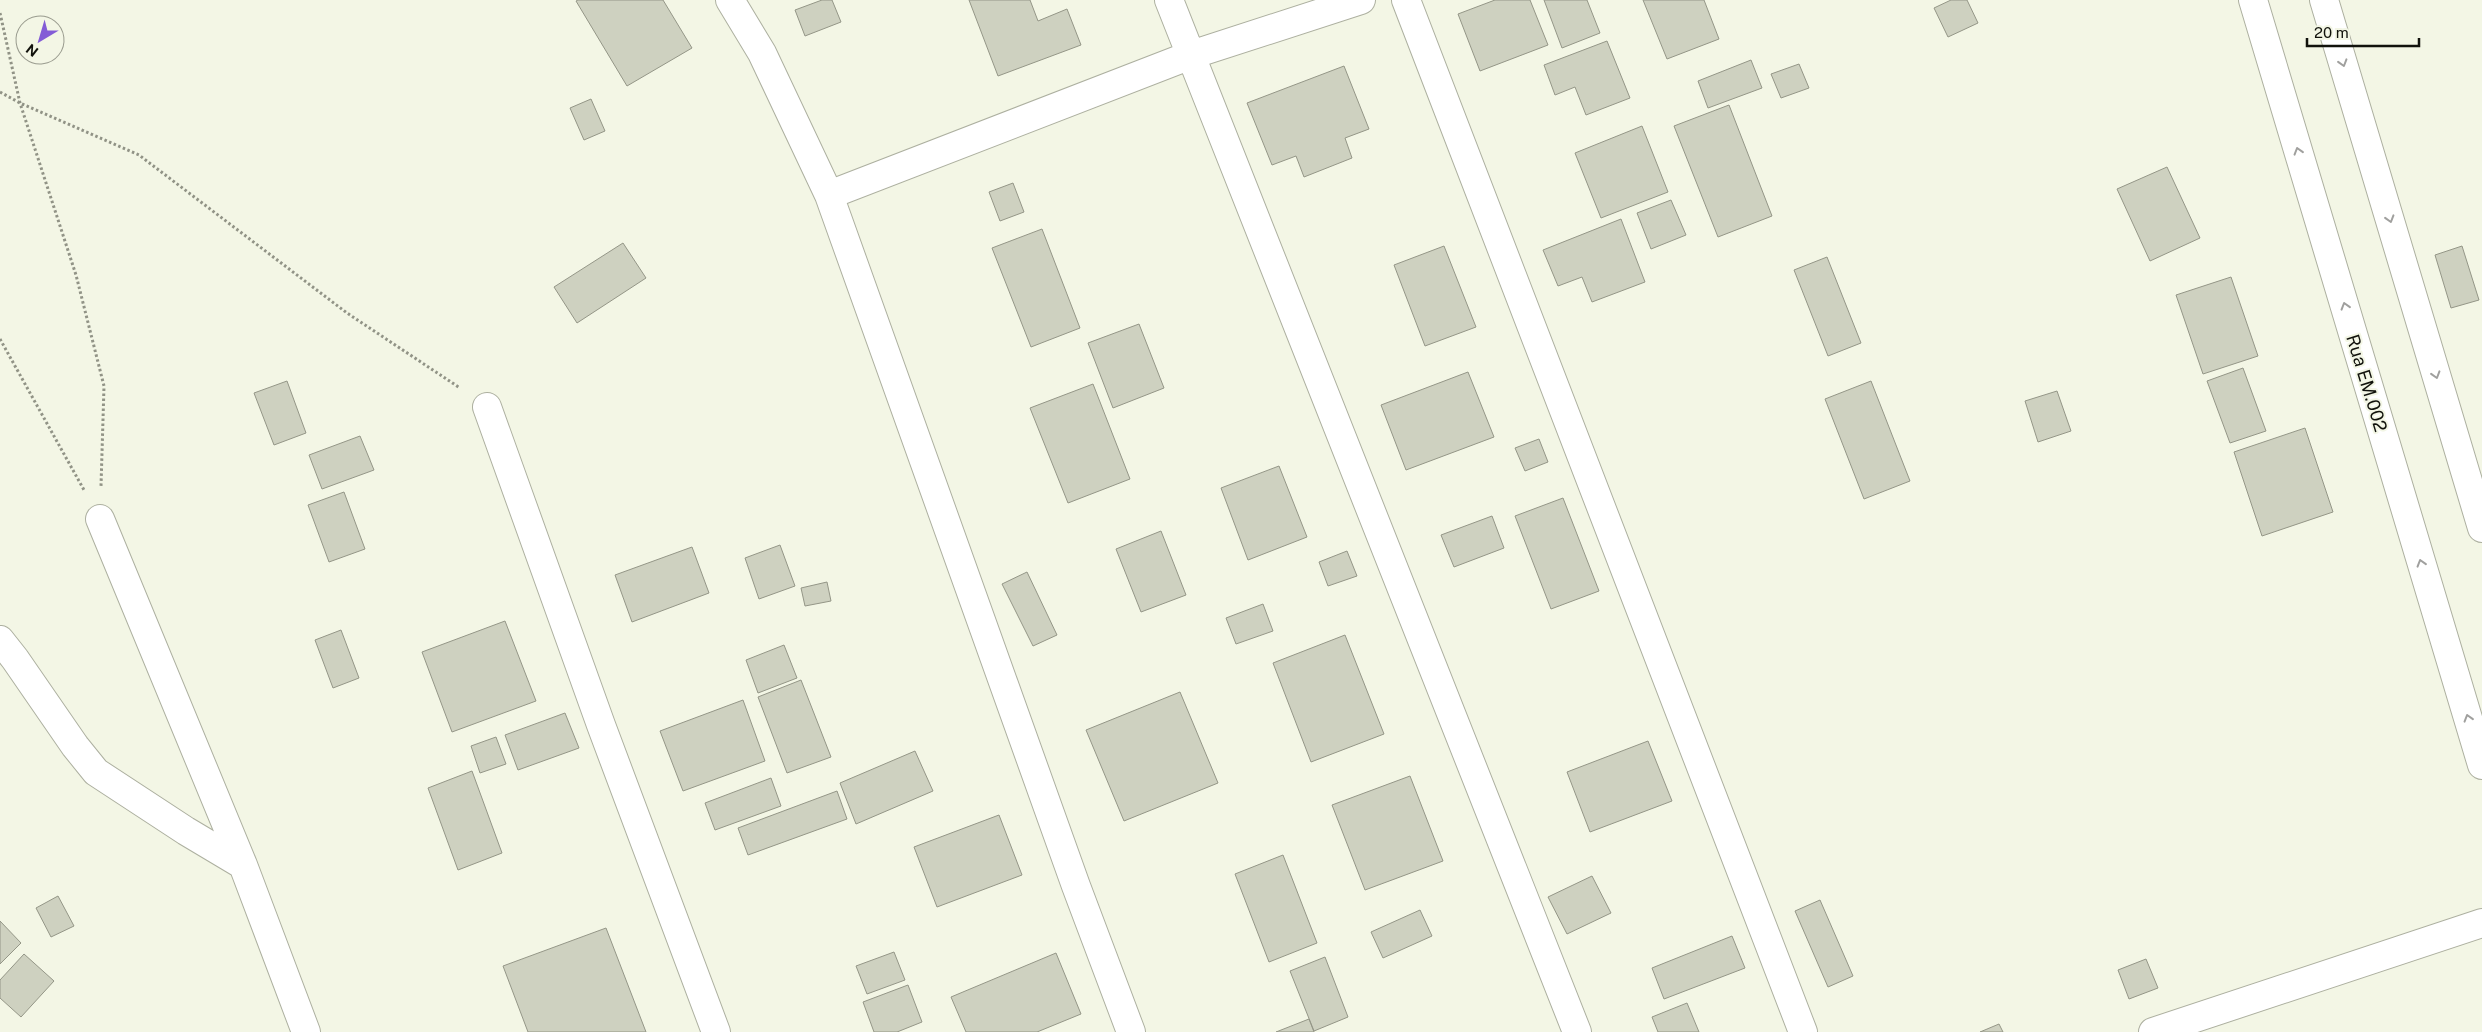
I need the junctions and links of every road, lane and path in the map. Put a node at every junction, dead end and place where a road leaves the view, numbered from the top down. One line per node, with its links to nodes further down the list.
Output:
1 (730, 0): 11 (street)
2 (1169, 0): 8 (street)
3 (1360, 0): 8 (street)
4 (1406, 0): 24 (street)
5 (2253, 0): 17 (street, Rua EM.002, one-way to 5)
6 (2324, 0): 15 (street, one-way to 15)
7 (0, 13): 10 (path)
8 (1191, 55): 11 (street); 23 (street)
9 (0, 92): 10 (path)
10 (20, 103): 13 (path); 14 (path)
11 (829, 195): 22 (street)
12 (0, 339): 14 (path)
13 (487, 406): 21 (street)
14 (100, 519): 18 (street)
15 (2482, 528)
16 (0, 640): 18 (street)
17 (2482, 765)
18 (243, 865): 20 (street)
19 (2482, 923): 25 (street)
20 (306, 1032)
21 (716, 1032)
22 (1131, 1032)
23 (1578, 1032)
24 (1803, 1032)
25 (2153, 1032)

